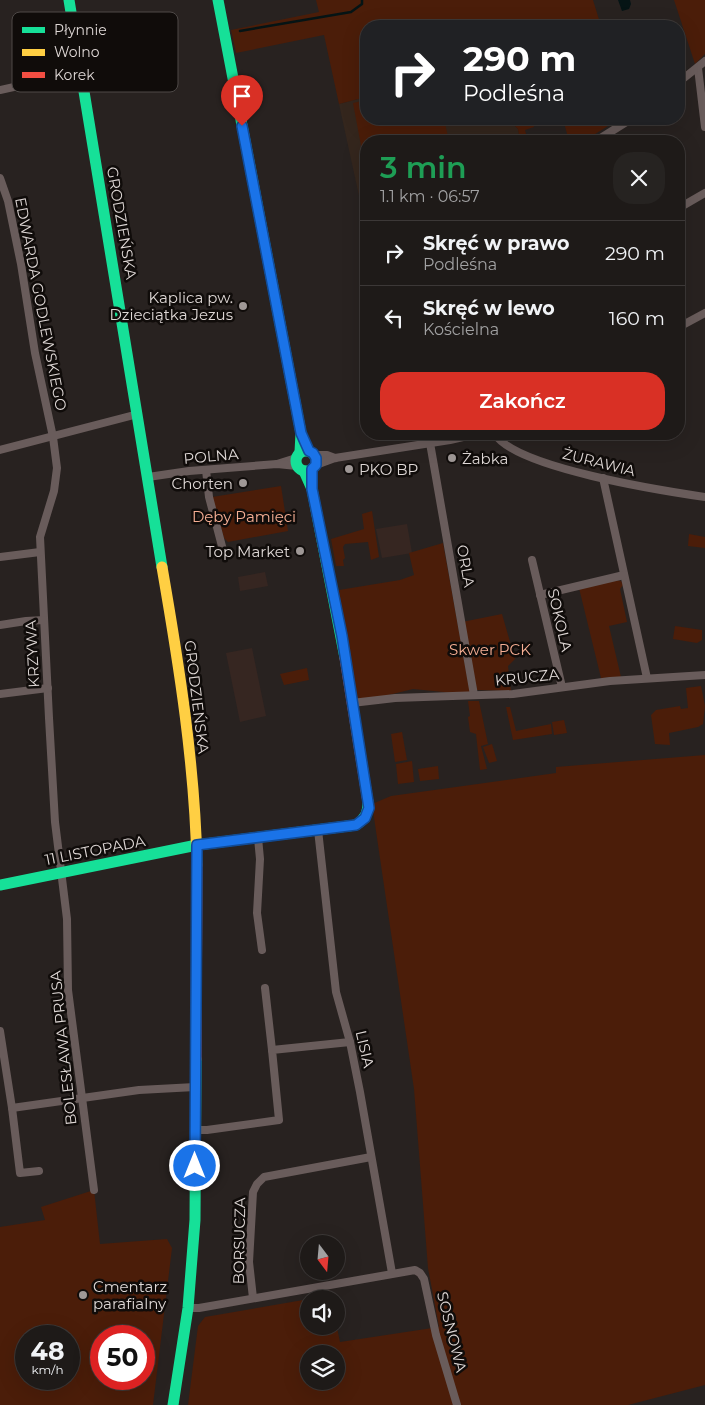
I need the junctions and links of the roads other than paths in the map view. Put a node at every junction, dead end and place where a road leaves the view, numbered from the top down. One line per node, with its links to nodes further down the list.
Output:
1 (218, 0): 20 (main road)
2 (705, 61): 3 (street)
3 (698, 68): 4 (street); 7 (street)
4 (685, 78)
5 (84, 92): 14 (main road, GRODZIEŃSKA)
6 (621, 125): 8 (street)
7 (705, 127)
8 (606, 135)
9 (0, 178): 15 (street, EDWARDA GODLEWSKIEGO)
10 (705, 193): 11 (street)
11 (685, 205)
12 (705, 313): 13 (street)
13 (685, 324)
14 (138, 414): 15 (street); 22 (main road, GRODZIEŃSKA)
15 (53, 436): 19 (street); 26 (street, KRZYWA)
16 (445, 440): 18 (street, POLNA)
17 (500, 440): 23 (street, ŻURAWIA)
18 (430, 443): 20 (street, POLNA); 38 (street, ORLA)
19 (0, 450)
20 (306, 461): 21 (street, POLNA); 39 (main road)
21 (206, 470): 22 (street, POLNA); 25 (street)
22 (148, 477): 42 (main road, GRODZIEŃSKA)
23 (603, 478): 24 (street, ŻURAWIA); 29 (street)
24 (705, 497)
25 (223, 550)
26 (40, 552): 27 (street); 31 (street, KRZYWA)
27 (0, 558)
28 (532, 560): 30 (street, SOKOLA)
29 (624, 575): 30 (street); 34 (street)
30 (540, 595): 35 (street, SOKOLA)
31 (44, 620): 32 (street); 36 (street, KRZYWA)
32 (0, 625)
33 (705, 675): 34 (street, KRUCZA)
34 (647, 678): 35 (street, KRUCZA)
35 (562, 687): 38 (street, KRUCZA)
36 (48, 688): 37 (street); 43 (street, KRZYWA)
37 (0, 694)
38 (474, 695): 39 (street, KRUCZA)
39 (352, 702): 40 (main road, 11 LISTOPADA)
40 (318, 830): 41 (main road, 11 LISTOPADA); 48 (street, LISIA)
41 (258, 838): 42 (main road, 11 LISTOPADA); 45 (street)
42 (197, 845): 43 (main road, 11 LISTOPADA); 50 (main road, GRODZIEŃSKA)
43 (62, 872): 44 (main road, 11 LISTOPADA); 51 (street, BOLESŁAWA PRUSA)
44 (0, 885)
45 (262, 950)
46 (265, 988): 49 (street)
47 (0, 1031): 52 (street)
48 (350, 1042): 49 (street); 54 (street, LISIA)
49 (272, 1050): 53 (street)
50 (195, 1087): 51 (street); 53 (main road, GRODZIEŃSKA)
51 (81, 1098): 52 (street); 56 (street, BOLESŁAWA PRUSA)
52 (12, 1108): 55 (street)
53 (195, 1130): 59 (main road, GRODZIEŃSKA)
54 (371, 1158): 57 (street, LISIA); 58 (street, BORSUCZA)
55 (39, 1171)
56 (94, 1190)
57 (392, 1273): 58 (street); 61 (street, SOSNOWA)
58 (252, 1298): 59 (street)
59 (188, 1308): 60 (main road, GRODZIEŃSKA)
60 (174, 1405)
61 (457, 1405)

